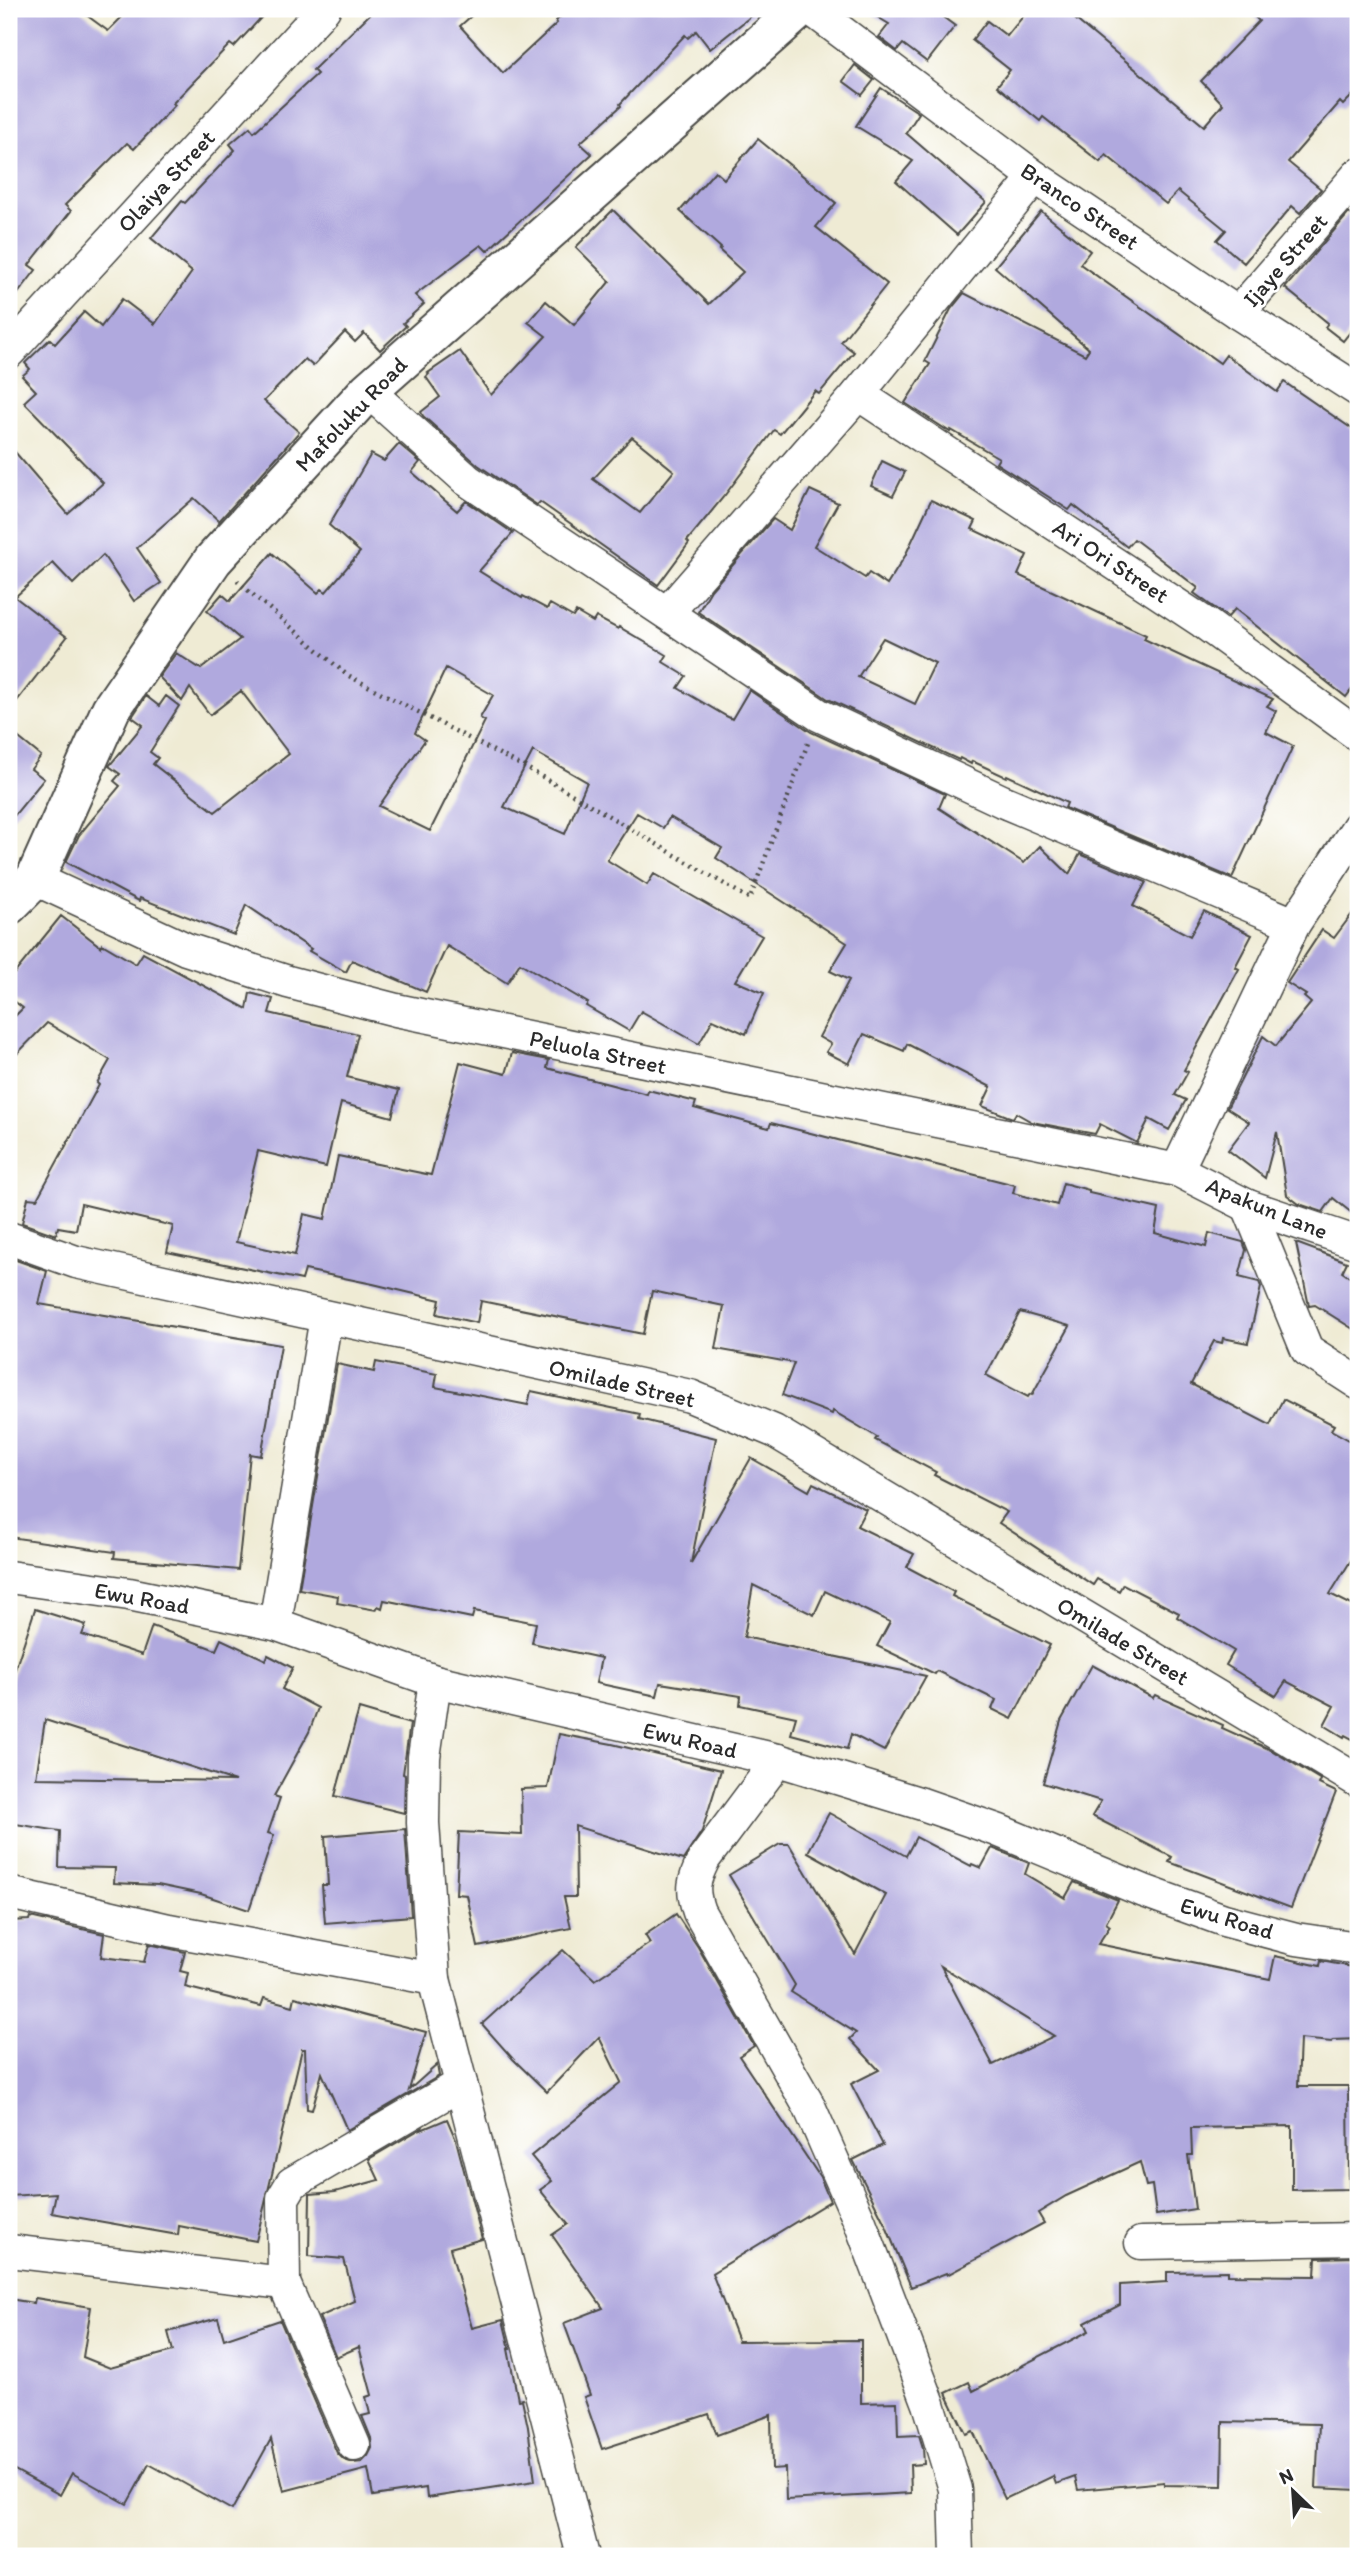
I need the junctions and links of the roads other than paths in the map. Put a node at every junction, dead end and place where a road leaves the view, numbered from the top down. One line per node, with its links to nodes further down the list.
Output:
1 (324, 9): 7 (street, Olaiya Street)
2 (800, 9): 9 (street, Mafoluku Road)
3 (811, 9): 5 (street, Branco Street)
4 (1358, 175): 6 (street, Ijaye Street)
5 (1035, 177): 6 (street, Branco Street); 10 (street)
6 (1238, 313): 8 (street, Branco Street)
7 (9, 352)
8 (1358, 390)
9 (368, 391): 11 (street); 14 (street, Mafoluku Road)
10 (858, 394): 11 (street); 12 (street, Ari Ori Street)
11 (667, 613): 15 (street)
12 (1358, 735)
13 (1358, 827): 15 (street)
14 (22, 892): 16 (street, Peluola Street)
15 (1294, 925): 16 (street)
16 (1177, 1170): 17 (street, Apakun Lane)
17 (1248, 1206): 19 (street, Apakun Lane); 21 (street)
18 (9, 1238): 20 (street, Omilade Street)
19 (1358, 1243)
20 (326, 1317): 23 (street); 26 (street, Omilade Street)
21 (1358, 1383)
22 (9, 1577): 23 (street, Ewu Road)
23 (275, 1624): 24 (street, Ewu Road)
24 (435, 1681): 25 (street, Ewu Road); 29 (street)
25 (778, 1760): 28 (street, Ewu Road); 37 (street)
26 (1358, 1782)
27 (9, 1892): 29 (street)
28 (1358, 1948)
29 (434, 1979): 30 (street)
30 (461, 2084): 34 (street); 36 (street)
31 (1358, 2239): 32 (street)
32 (1141, 2243)
33 (9, 2251): 34 (street)
34 (284, 2283): 35 (street)
35 (354, 2445)
36 (583, 2556)
37 (957, 2556)

